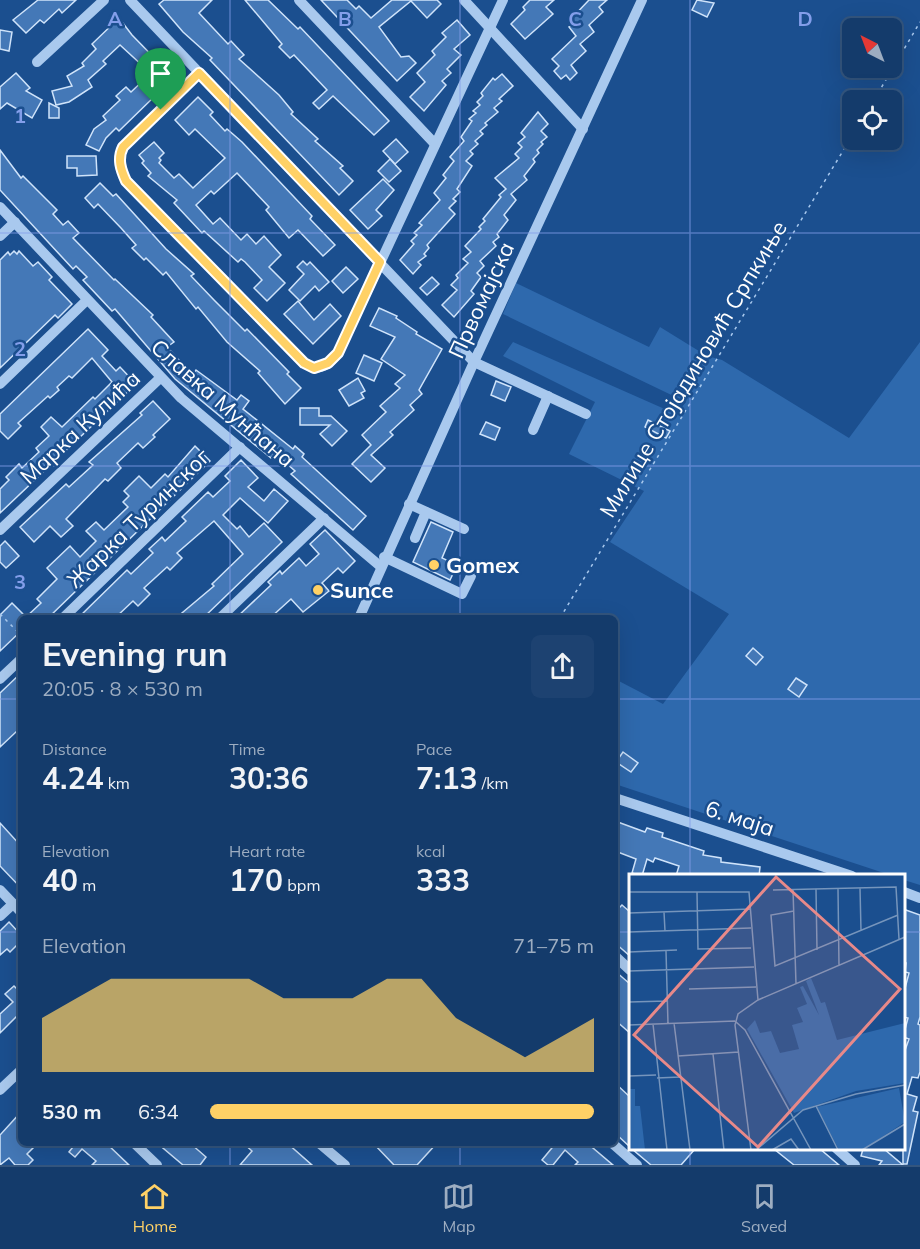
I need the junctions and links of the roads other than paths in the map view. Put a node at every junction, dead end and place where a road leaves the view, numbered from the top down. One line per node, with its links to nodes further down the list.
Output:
1 (104, 0): 8 (street)
2 (130, 0): 9 (street)
3 (299, 0): 11 (street)
4 (464, 0): 7 (street)
5 (503, 0): 7 (street)
6 (642, 0): 10 (street, Првомајска)
7 (490, 28): 10 (street); 11 (street)
8 (37, 62)
9 (199, 73): 15 (street); 15 (street)
10 (584, 129): 17 (street, Првомајска)
11 (435, 144): 15 (street)
12 (0, 207): 13 (street, Славка Мунћана)
13 (15, 222): 14 (street); 16 (street, Славка Мунћана)
14 (0, 236)
15 (380, 262): 17 (street)
16 (87, 300): 18 (street, Славка Мунћана); 19 (street)
17 (474, 362): 20 (street); 24 (street, Првомајска)
18 (160, 378): 23 (street, Славка Мунћана); 27 (street, Марка Кулића)
19 (0, 384)
20 (548, 396): 21 (street); 22 (street)
21 (586, 414)
22 (533, 430)
23 (240, 447): 26 (street, Славка Мунћана); 32 (street, Жарка Туринског)
24 (409, 504): 25 (street); 30 (street, Првомајска)
25 (426, 512): 28 (street); 29 (street)
26 (324, 518): 30 (street, Славка Мунћана); 33 (street)
27 (0, 530)
28 (464, 530)
29 (415, 538)
30 (382, 562): 31 (street, Славка Мунћана); 34 (street, Првомајска)
31 (471, 576)
32 (66, 615)
33 (223, 615)
34 (360, 615)
35 (18, 662): 36 (street)
36 (0, 679)
37 (618, 799): 38 (street, 6. маја)
38 (846, 874)
39 (0, 890): 42 (street)
40 (905, 893): 41 (street)
41 (920, 898)
42 (17, 908): 43 (street)
43 (0, 916)
44 (618, 959): 45 (street)
45 (629, 969)
46 (18, 1073): 47 (street)
47 (0, 1090)
48 (137, 1146): 52 (street)
49 (323, 1146): 53 (street)
50 (615, 1146): 54 (street)
51 (837, 1150): 55 (street)
52 (157, 1165)
53 (345, 1165)
54 (637, 1165)
55 (855, 1165)

